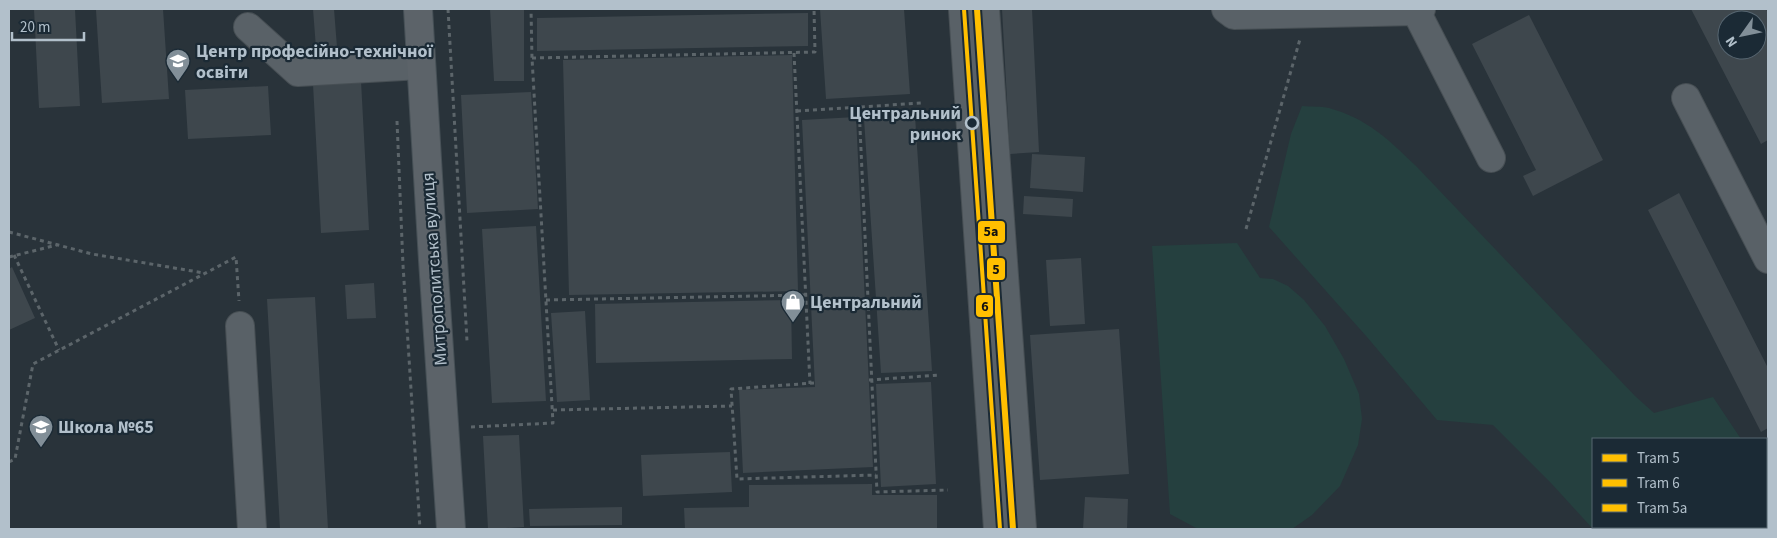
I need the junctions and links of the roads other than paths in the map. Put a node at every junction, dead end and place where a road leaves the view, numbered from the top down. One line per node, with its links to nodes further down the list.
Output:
1 (418, 9): 7 (main road, Митрополитська вулиця)
2 (963, 9): 14 (street)
3 (985, 9): 15 (street)
4 (1226, 9): 5 (street)
5 (1418, 10): 9 (street)
6 (248, 27): 7 (street)
7 (422, 65): 13 (main road, Митрополитська вулиця)
8 (1686, 98): 10 (street)
9 (1490, 158)
10 (1768, 259)
11 (240, 326): 12 (street)
12 (252, 529)
13 (451, 529)
14 (998, 529)
15 (1022, 529)

